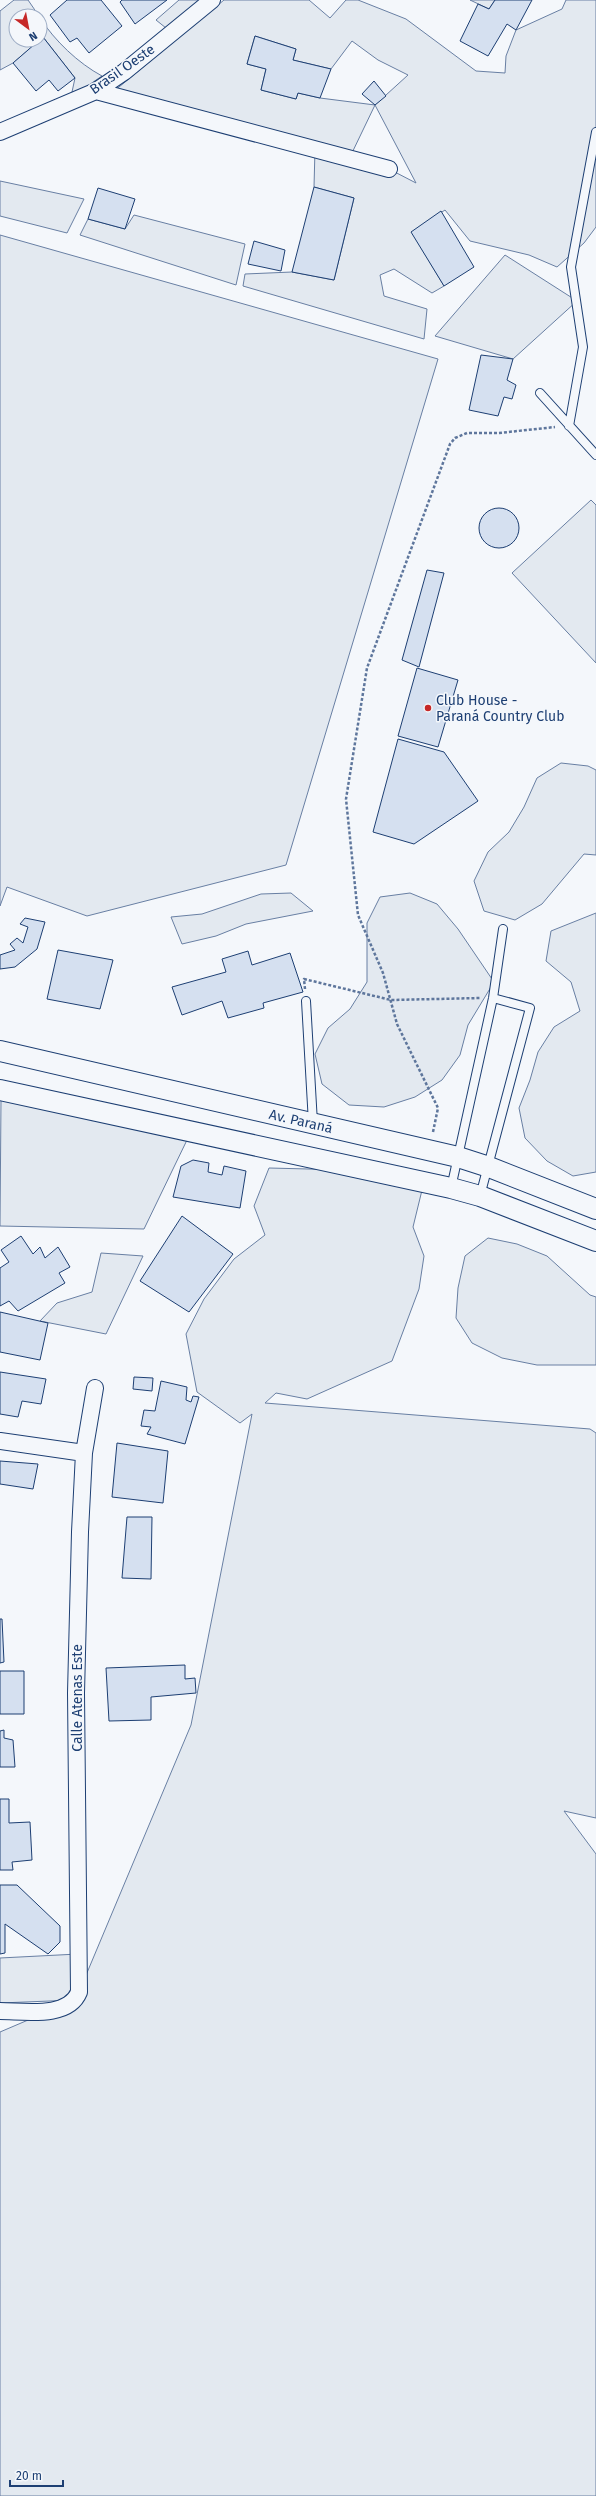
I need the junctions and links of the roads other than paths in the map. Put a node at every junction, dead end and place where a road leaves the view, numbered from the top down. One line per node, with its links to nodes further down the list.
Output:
1 (212, 0): 2 (street, Brasil Oeste)
2 (96, 91): 3 (street, Brasil Oeste); 5 (street)
3 (0, 132)
4 (596, 132): 7 (lane)
5 (389, 169)
6 (540, 393): 7 (lane)
7 (569, 426): 8 (lane)
8 (596, 455)
9 (503, 929): 10 (lane)
10 (493, 998): 15 (lane); 16 (lane)
11 (306, 1001): 14 (lane)
12 (0, 1051): 14 (street, Av. Paraná)
13 (0, 1090): 17 (street)
14 (313, 1123): 15 (street, Av. Paraná)
15 (458, 1157): 16 (street, Av. Paraná); 17 (lane)
16 (489, 1167): 18 (lane); 19 (street, Av. Paraná)
17 (451, 1188): 18 (street)
18 (480, 1196): 20 (street)
19 (596, 1209)
20 (596, 1241)
21 (96, 1388): 23 (street, Calle Atenas Este)
22 (0, 1441): 23 (street)
23 (84, 1453): 24 (street, Calle Atenas Este)
24 (0, 2011)

